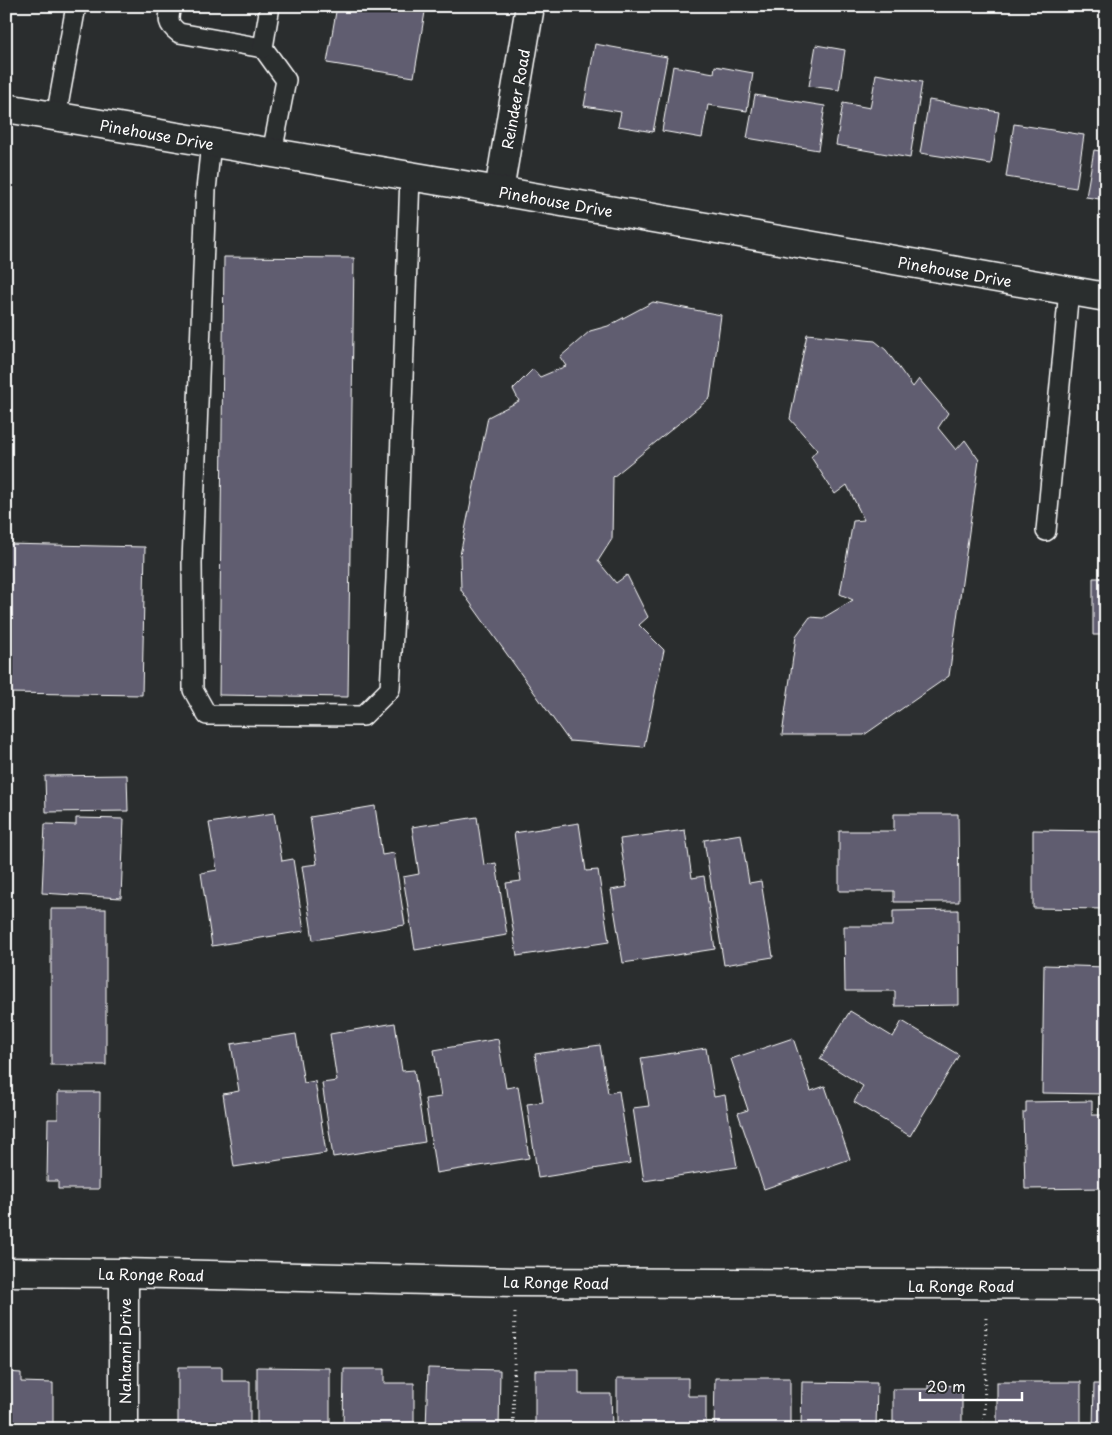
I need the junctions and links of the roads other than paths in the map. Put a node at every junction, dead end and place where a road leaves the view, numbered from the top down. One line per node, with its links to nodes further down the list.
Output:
1 (76, 6): 7 (lane)
2 (170, 6): 5 (lane)
3 (270, 6): 5 (lane)
4 (530, 6): 11 (street, Reindeer Road)
5 (263, 48): 9 (lane)
6 (6, 108): 7 (street, Pinehouse Drive)
7 (56, 117): 8 (street, Pinehouse Drive)
8 (211, 143): 9 (street, Pinehouse Drive); 10 (lane)
9 (272, 153): 10 (street, Pinehouse Drive)
10 (410, 176): 11 (street, Pinehouse Drive)
11 (499, 191): 12 (street, Pinehouse Drive)
12 (1069, 290): 13 (street, Pinehouse Drive); 14 (lane)
13 (1106, 297)
14 (1046, 532)
15 (6, 1272): 16 (street, La Ronge Road)
16 (124, 1273): 17 (street, La Ronge Road); 18 (street, Nahanni Drive)
17 (1106, 1286)
18 (124, 1429)

